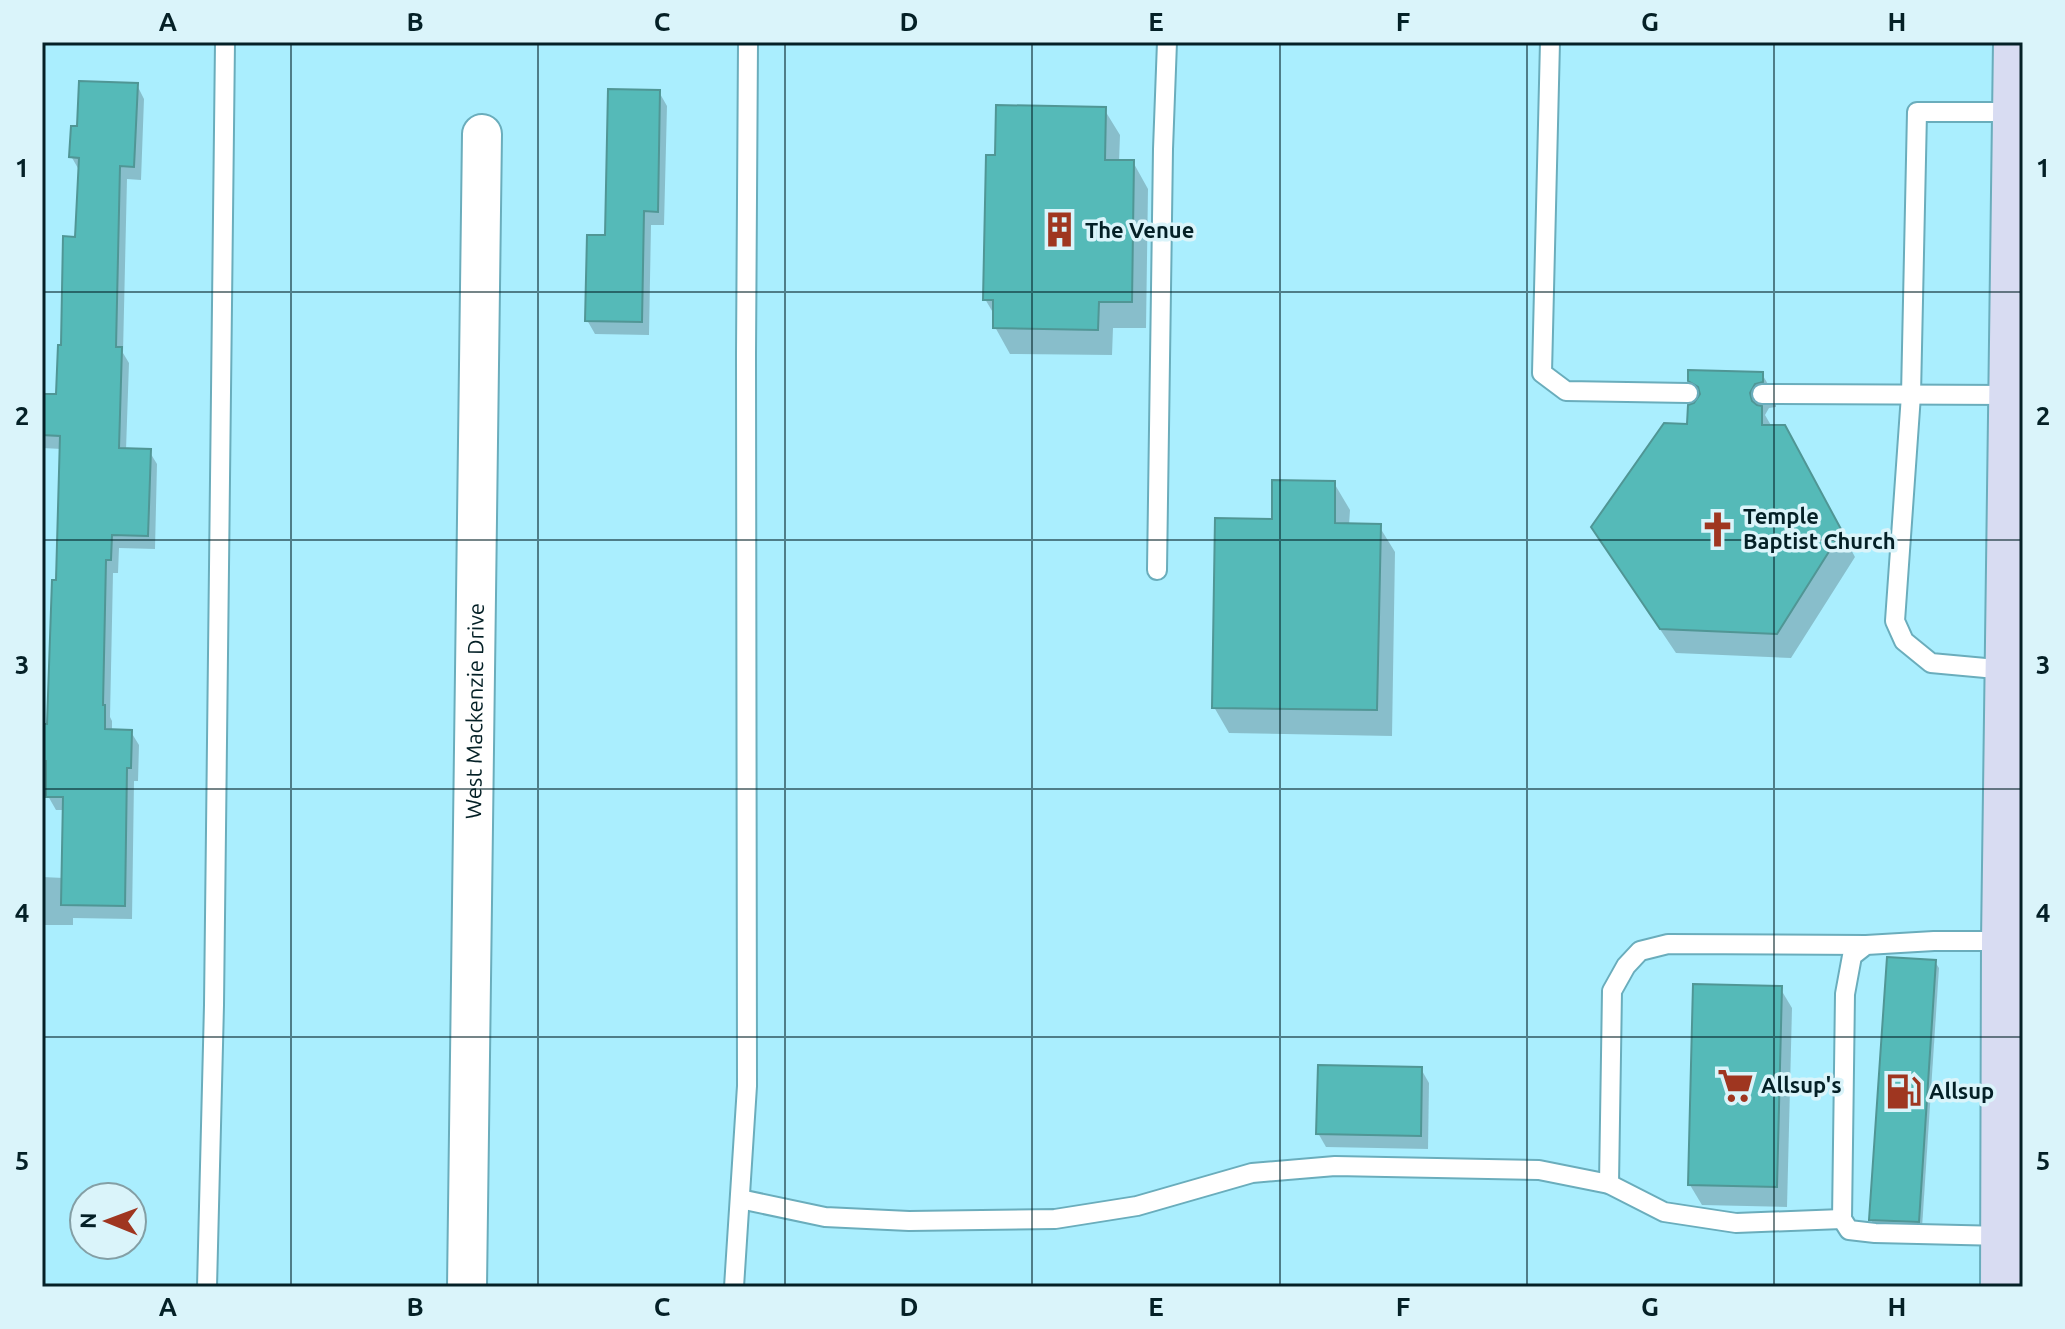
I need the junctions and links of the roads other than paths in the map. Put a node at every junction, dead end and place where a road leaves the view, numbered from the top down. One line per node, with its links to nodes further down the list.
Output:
1 (225, 42): 21 (lane)
2 (748, 42): 18 (lane)
3 (1167, 42): 12 (lane)
4 (1550, 42): 8 (lane)
5 (2016, 42): 6 (main road)
6 (2015, 112): 10 (lane); 11 (main road)
7 (482, 134): 22 (street, West Mackenzie Drive)
8 (1688, 393)
9 (1762, 394): 10 (lane)
10 (1911, 395): 11 (lane); 13 (lane)
11 (2012, 395): 13 (main road)
12 (1157, 570)
13 (2009, 670): 14 (main road)
14 (2016, 731): 15 (main road)
15 (2004, 941): 16 (lane); 20 (main road)
16 (1866, 945): 17 (lane); 19 (lane)
17 (1609, 1184): 18 (lane); 19 (lane)
18 (740, 1199): 23 (lane)
19 (1842, 1219): 20 (lane)
20 (2004, 1236): 24 (main road)
21 (207, 1287)
22 (467, 1287)
23 (734, 1287)
24 (2003, 1287)

